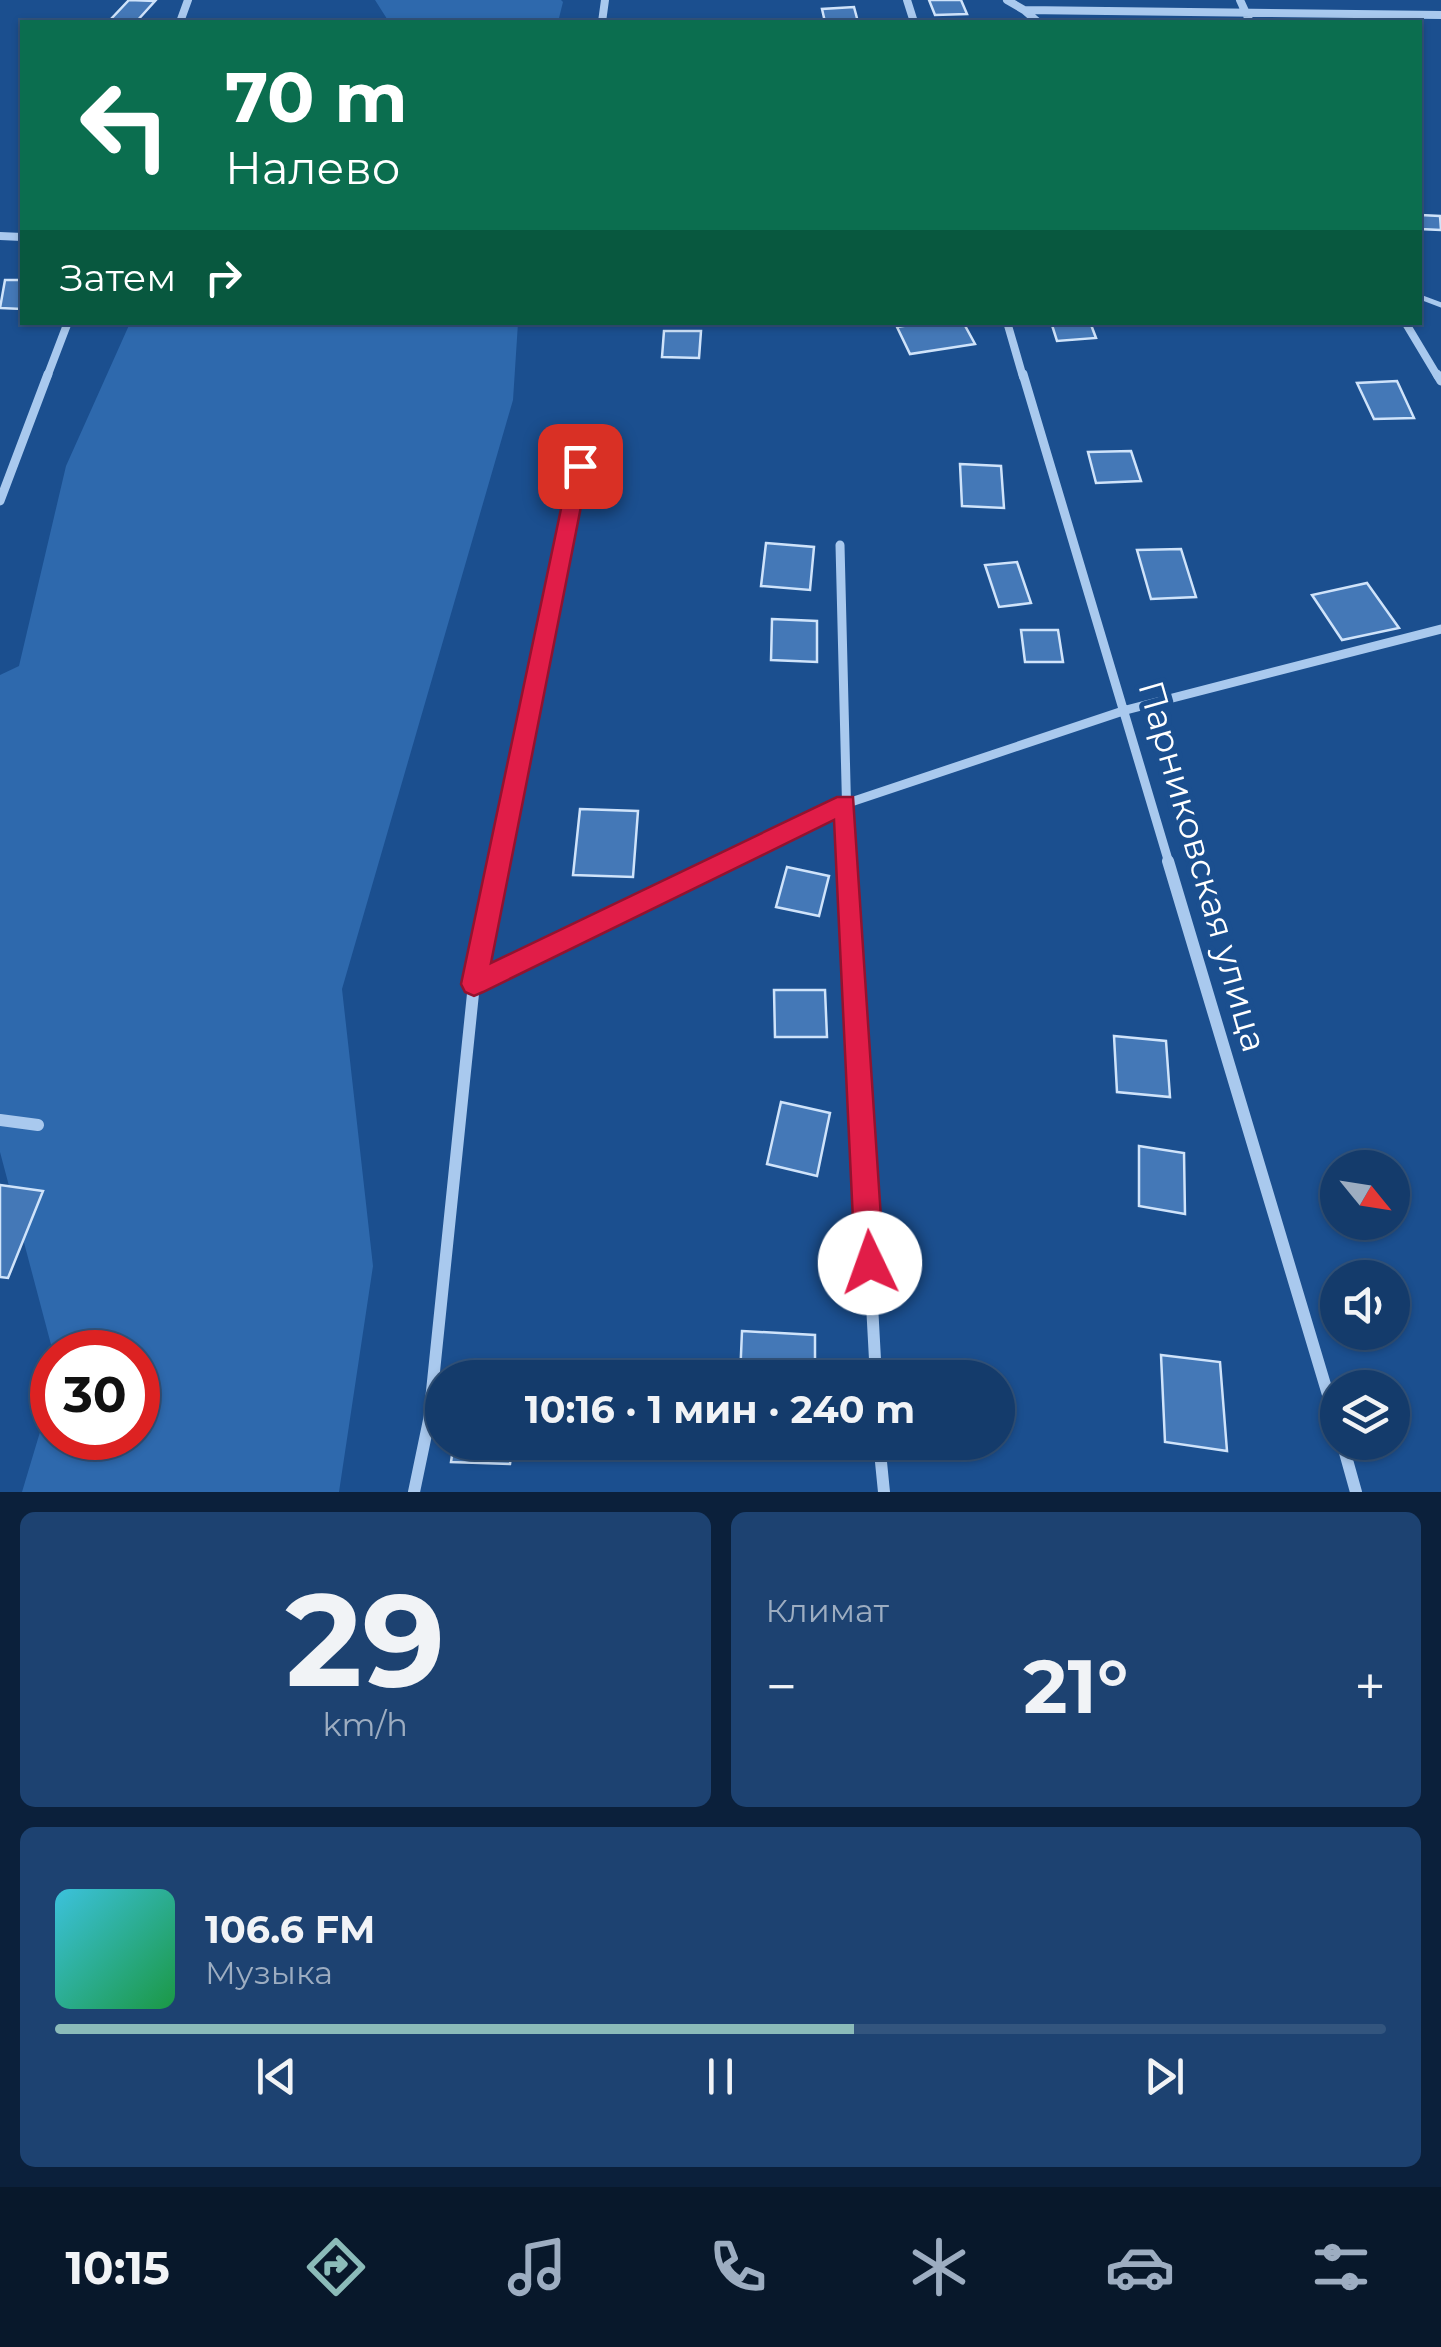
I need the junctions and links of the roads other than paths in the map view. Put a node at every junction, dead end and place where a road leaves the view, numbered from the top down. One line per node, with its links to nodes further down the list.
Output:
1 (1007, 0): 3 (street)
2 (1240, 0): 5 (street)
3 (1024, 10): 5 (street); 6 (street)
4 (1441, 14): 5 (street)
5 (1248, 19)
6 (1036, 20)
7 (67, 325): 12 (street)
8 (1007, 325): 15 (street, Парниковская улица)
9 (1407, 325): 10 (street)
10 (1441, 381)
11 (580, 466): 17 (street)
12 (0, 501)
13 (840, 544): 16 (street)
14 (1441, 629): 15 (street)
15 (1126, 710): 16 (street); 21 (street, Парниковская улица)
16 (845, 804): 17 (street); 20 (street)
17 (474, 984): 24 (street)
18 (0, 1120): 19 (street)
19 (38, 1126)
20 (875, 1360)
21 (1321, 1370)
22 (881, 1460): 25 (street)
23 (1347, 1460): 26 (street)
24 (414, 1492)
25 (884, 1492)
26 (1356, 1492)

